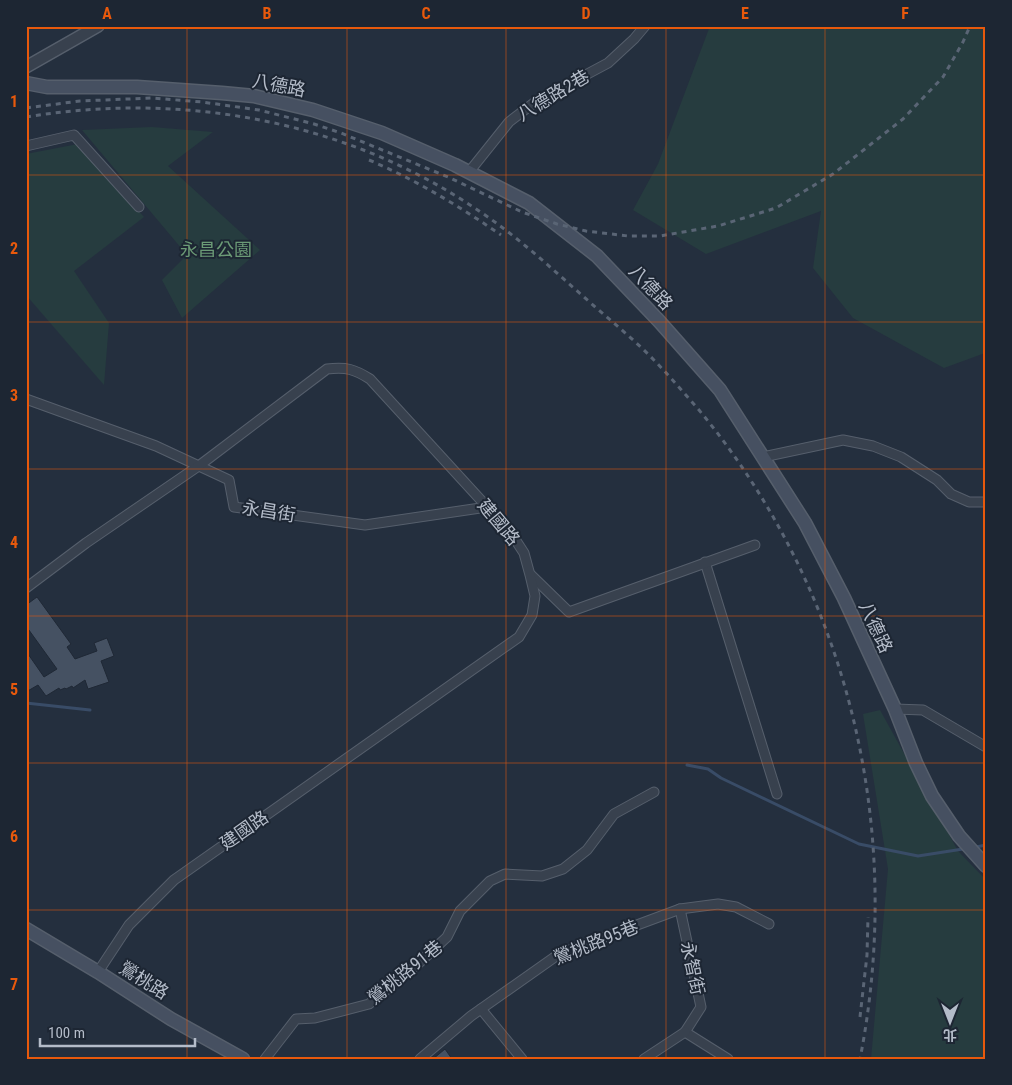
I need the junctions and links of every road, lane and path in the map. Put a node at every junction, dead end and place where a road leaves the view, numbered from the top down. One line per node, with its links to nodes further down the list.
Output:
1 (98, 26): 3 (street)
2 (645, 26): 6 (street, 八德路2巷)
3 (26, 67)
4 (26, 83): 6 (main road, 八德路)
5 (26, 146): 7 (street)
6 (469, 172): 9 (main road, 八德路)
7 (139, 207)
8 (26, 399): 10 (street, 永昌街)
9 (763, 456): 11 (street); 17 (main road, 八德路)
10 (200, 465): 12 (street, 永昌街); 12 (street, 建國路); 16 (street, 建國路)
11 (986, 502)
12 (487, 507): 15 (street, 建國路)
13 (755, 545): 14 (street)
14 (706, 562): 15 (street); 20 (street)
15 (530, 575): 25 (street, 建國路)
16 (26, 588)
17 (895, 709): 18 (street); 21 (main road, 八德路)
18 (986, 747)
19 (654, 792): 29 (street, 鶯桃路91巷)
20 (777, 794)
21 (986, 866)
22 (680, 909): 23 (street, 鶯桃路95巷); 26 (street, 鶯桃路95巷); 27 (street, 永智街)
23 (769, 924)
24 (26, 929): 25 (main road, 鶯桃路)
25 (98, 972): 28 (main road, 鶯桃路)
26 (481, 1009): 30 (street, 鶯桃路95巷); 31 (street)
27 (686, 1032): 32 (street); 33 (street)
28 (244, 1059)
29 (265, 1059)
30 (420, 1059)
31 (522, 1059)
32 (644, 1059)
33 (728, 1059)

